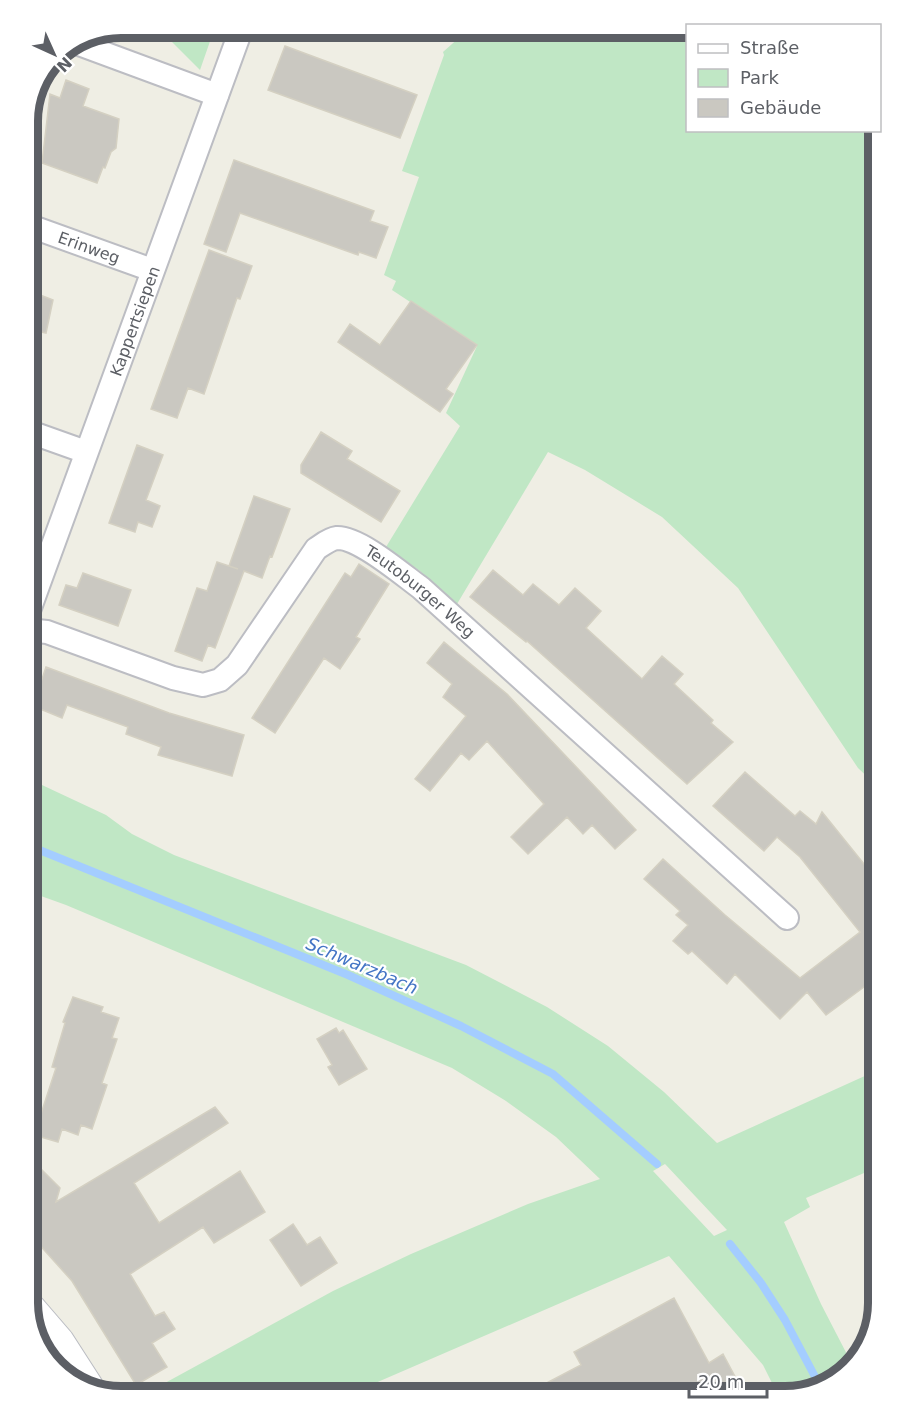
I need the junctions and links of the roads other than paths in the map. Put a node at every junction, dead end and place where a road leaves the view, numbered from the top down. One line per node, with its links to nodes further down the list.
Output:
1 (238, 38): 3 (street, Kappertsiepen)
2 (85, 46): 3 (street)
3 (217, 95): 5 (street, Kappertsiepen)
4 (38, 229): 5 (street, Erinweg)
5 (152, 270): 7 (street, Kappertsiepen)
6 (38, 435): 7 (street)
7 (86, 452): 8 (street, Kappertsiepen)
8 (38, 585)
9 (38, 631): 10 (street, Teutoburger Weg)
10 (787, 918)
11 (39, 1319): 12 (main road)
12 (80, 1376)

